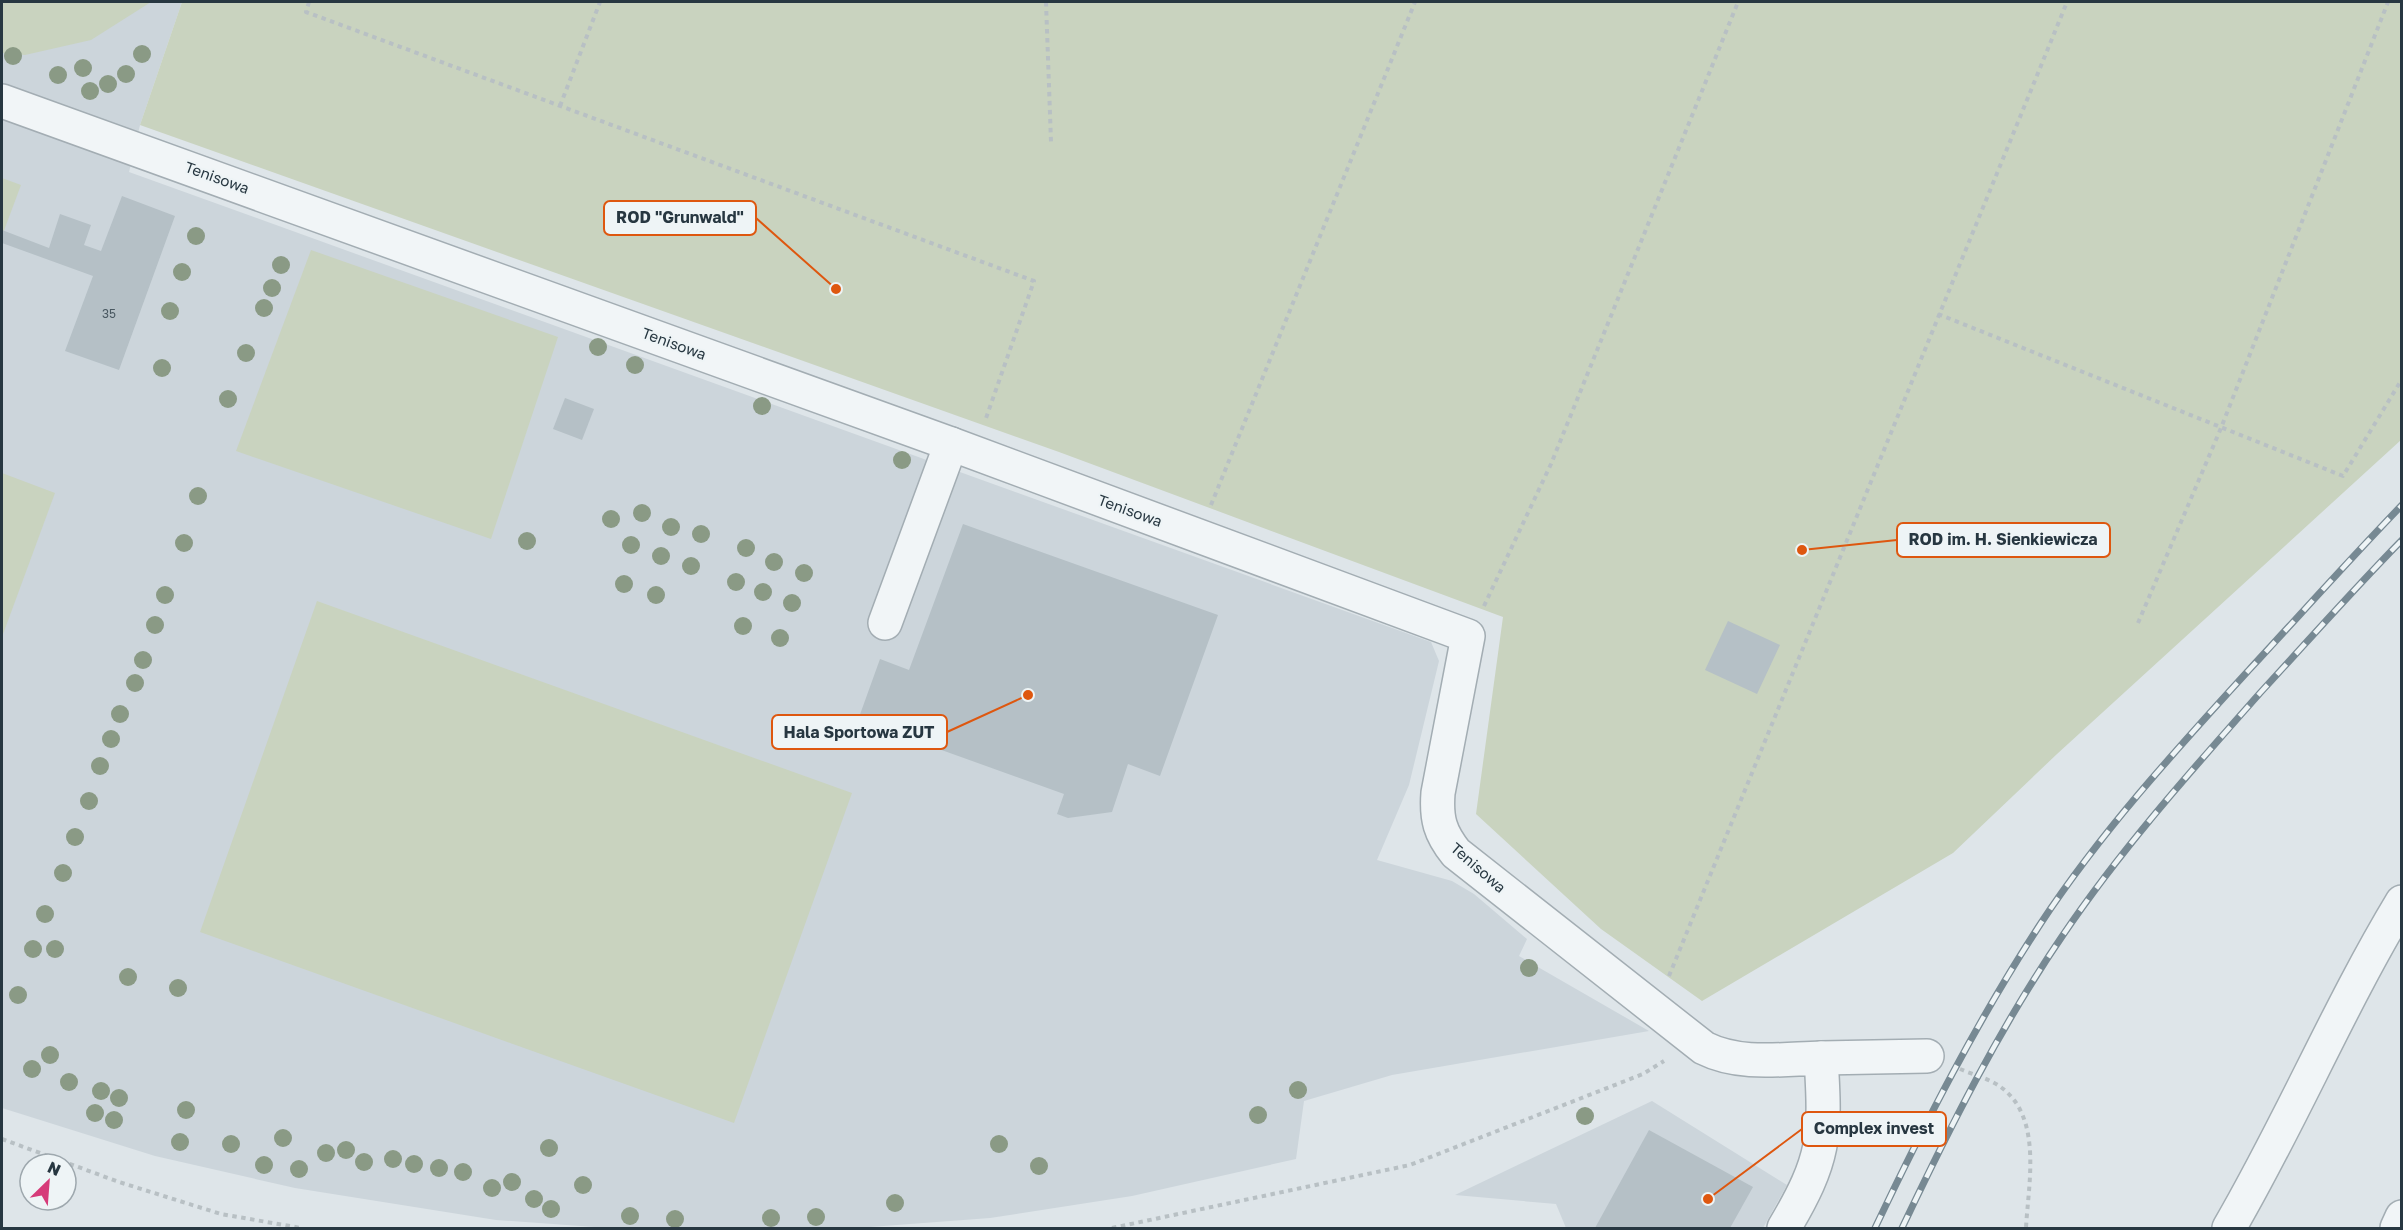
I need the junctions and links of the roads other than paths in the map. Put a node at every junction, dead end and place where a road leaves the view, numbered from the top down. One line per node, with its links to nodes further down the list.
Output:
1 (2, 101): 2 (street, Tenisowa)
2 (951, 444): 3 (street); 6 (street, Tenisowa)
3 (885, 623)
4 (2402, 902): 9 (street)
5 (1927, 1056): 6 (street, Tenisowa)
6 (1821, 1058): 8 (street)
7 (2402, 1217): 10 (street)
8 (1784, 1228)
9 (2229, 1228)
10 (2397, 1228)

